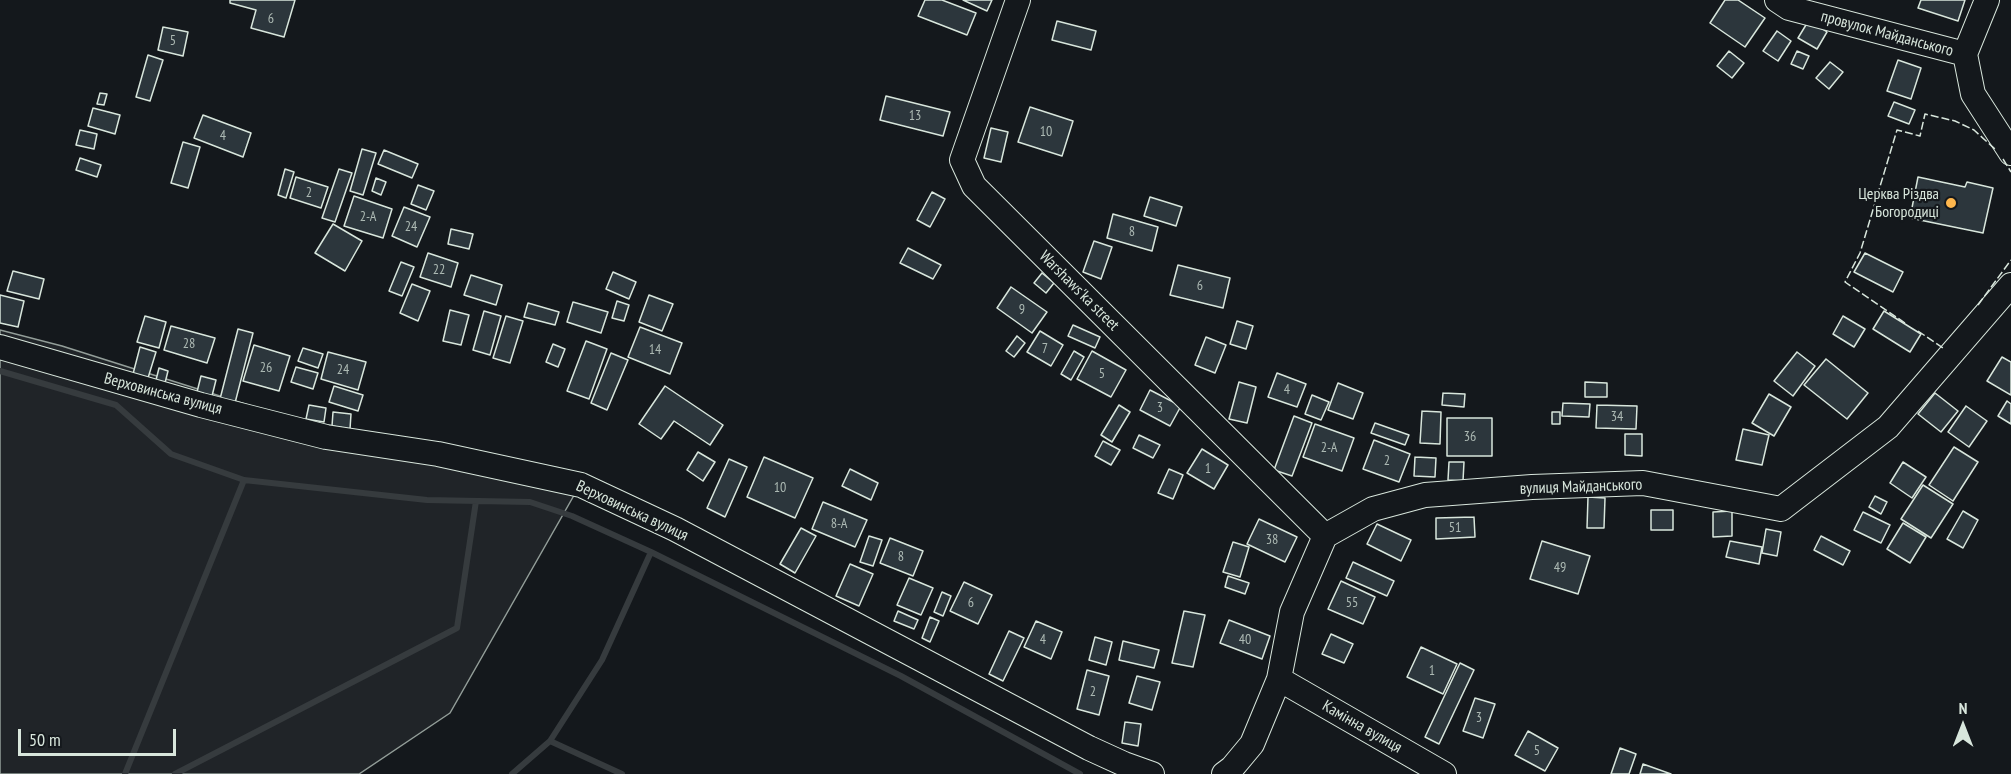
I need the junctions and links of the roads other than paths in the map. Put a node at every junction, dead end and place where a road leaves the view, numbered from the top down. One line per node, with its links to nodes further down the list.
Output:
1 (1018, 0): 8 (street, Warshaws'ka street)
2 (1777, 0): 4 (street, провулок Майданського)
3 (1987, 0): 4 (street)
4 (1965, 54): 5 (street)
5 (2011, 153)
6 (2011, 285): 8 (street, вулиця Майданського)
7 (0, 347): 10 (street, Верховинська вулиця)
8 (1325, 536): 9 (street)
9 (1279, 679): 11 (street); 12 (street, Камінна вулиця)
10 (1152, 774)
11 (1224, 774)
12 (1444, 774)

